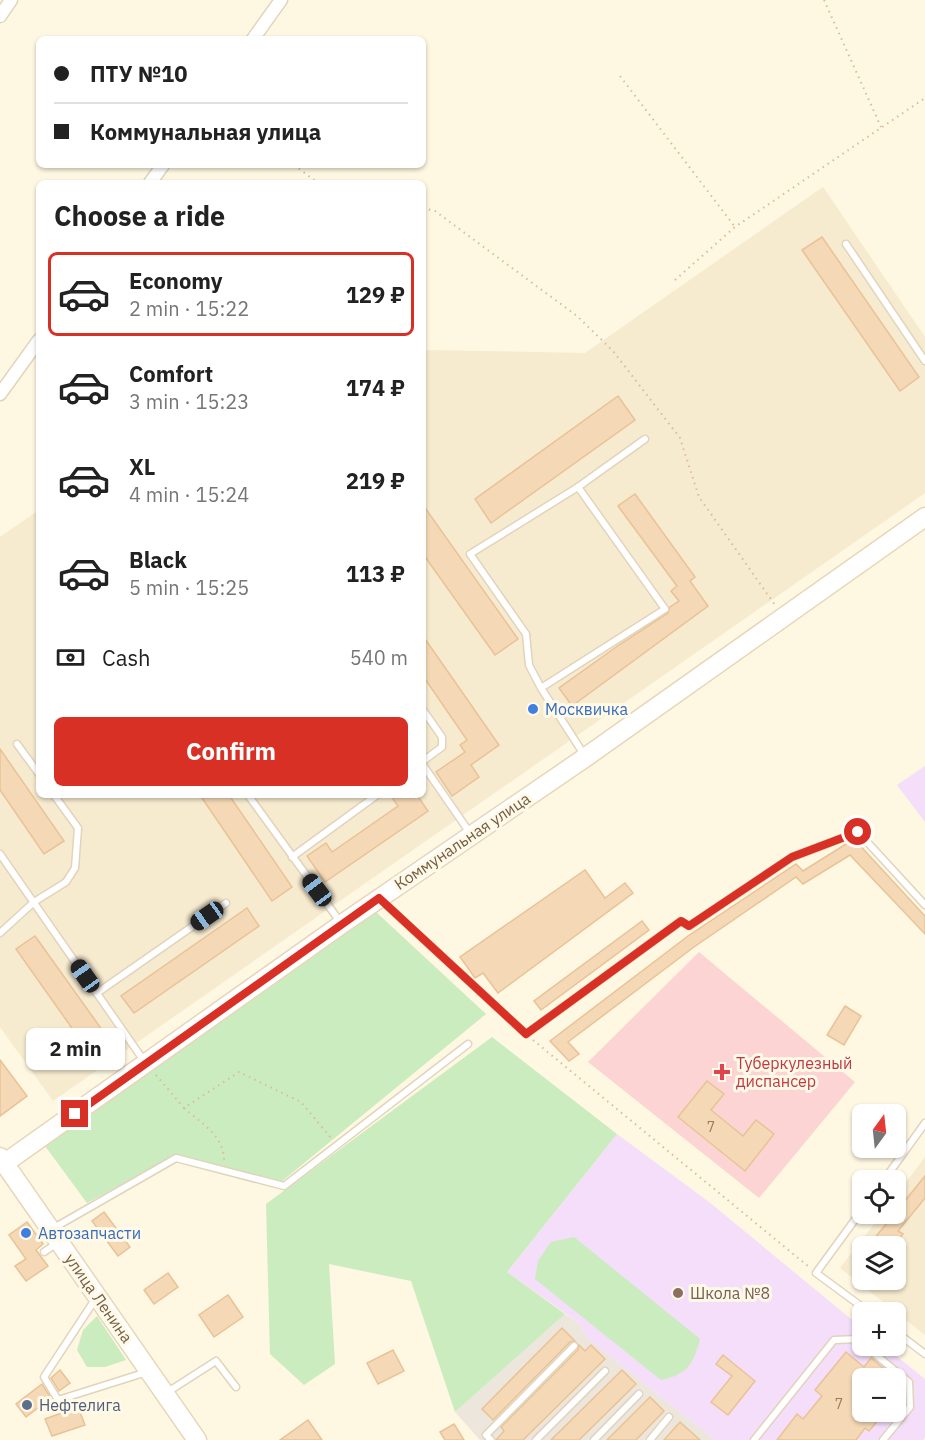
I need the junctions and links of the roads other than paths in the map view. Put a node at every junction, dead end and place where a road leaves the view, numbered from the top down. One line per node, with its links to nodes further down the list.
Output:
1 (11, 0): 3 (street)
2 (281, 0): 4 (street)
3 (0, 16)
4 (255, 36)
5 (846, 243): 7 (lane)
6 (36, 343): 8 (street)
7 (925, 362)
8 (0, 394)
9 (645, 439): 10 (lane)
10 (578, 487): 12 (lane); 12 (lane)
11 (925, 517): 15 (street, Коммунальная улица)
12 (541, 688): 15 (lane)
13 (426, 714): 16 (lane)
14 (17, 744): 18 (lane)
15 (586, 757): 22 (street, Коммунальная улица)
16 (426, 760)
17 (426, 768): 22 (lane)
18 (36, 770)
19 (56, 798): 26 (lane)
20 (250, 798): 24 (lane)
21 (373, 798): 24 (lane)
22 (471, 835): 25 (street, Коммунальная улица)
23 (0, 854): 26 (lane)
24 (292, 857): 29 (lane)
25 (379, 898): 28 (lane); 29 (street, Коммунальная улица)
26 (34, 902): 30 (lane); 31 (lane)
27 (226, 903): 31 (lane)
28 (925, 905)
29 (342, 924): 33 (street, Коммунальная улица)
30 (0, 933)
31 (97, 993): 33 (lane)
32 (468, 1044): 38 (lane)
33 (146, 1064): 35 (street, Коммунальная улица)
34 (925, 1124): 36 (lane)
35 (2, 1162): 38 (street, улица Ленина)
36 (891, 1170)
37 (852, 1224): 40 (lane)
38 (52, 1241): 39 (street, улица Ленина)
39 (97, 1298): 47 (street, улица Ленина); 47 (lane)
40 (855, 1302)
41 (852, 1339): 57 (lane)
42 (906, 1340): 44 (lane)
43 (574, 1346): 53 (lane)
44 (925, 1354)
45 (878, 1356): 58 (lane)
46 (605, 1371): 54 (lane)
47 (150, 1372): 49 (street, улица Ленина)
48 (236, 1387): 49 (lane)
49 (165, 1394): 52 (street, улица Ленина)
50 (639, 1394): 55 (lane)
51 (669, 1418): 56 (lane)
52 (197, 1440)
53 (491, 1440)
54 (536, 1440)
55 (594, 1440)
56 (650, 1440)
57 (754, 1440)
58 (883, 1440)

